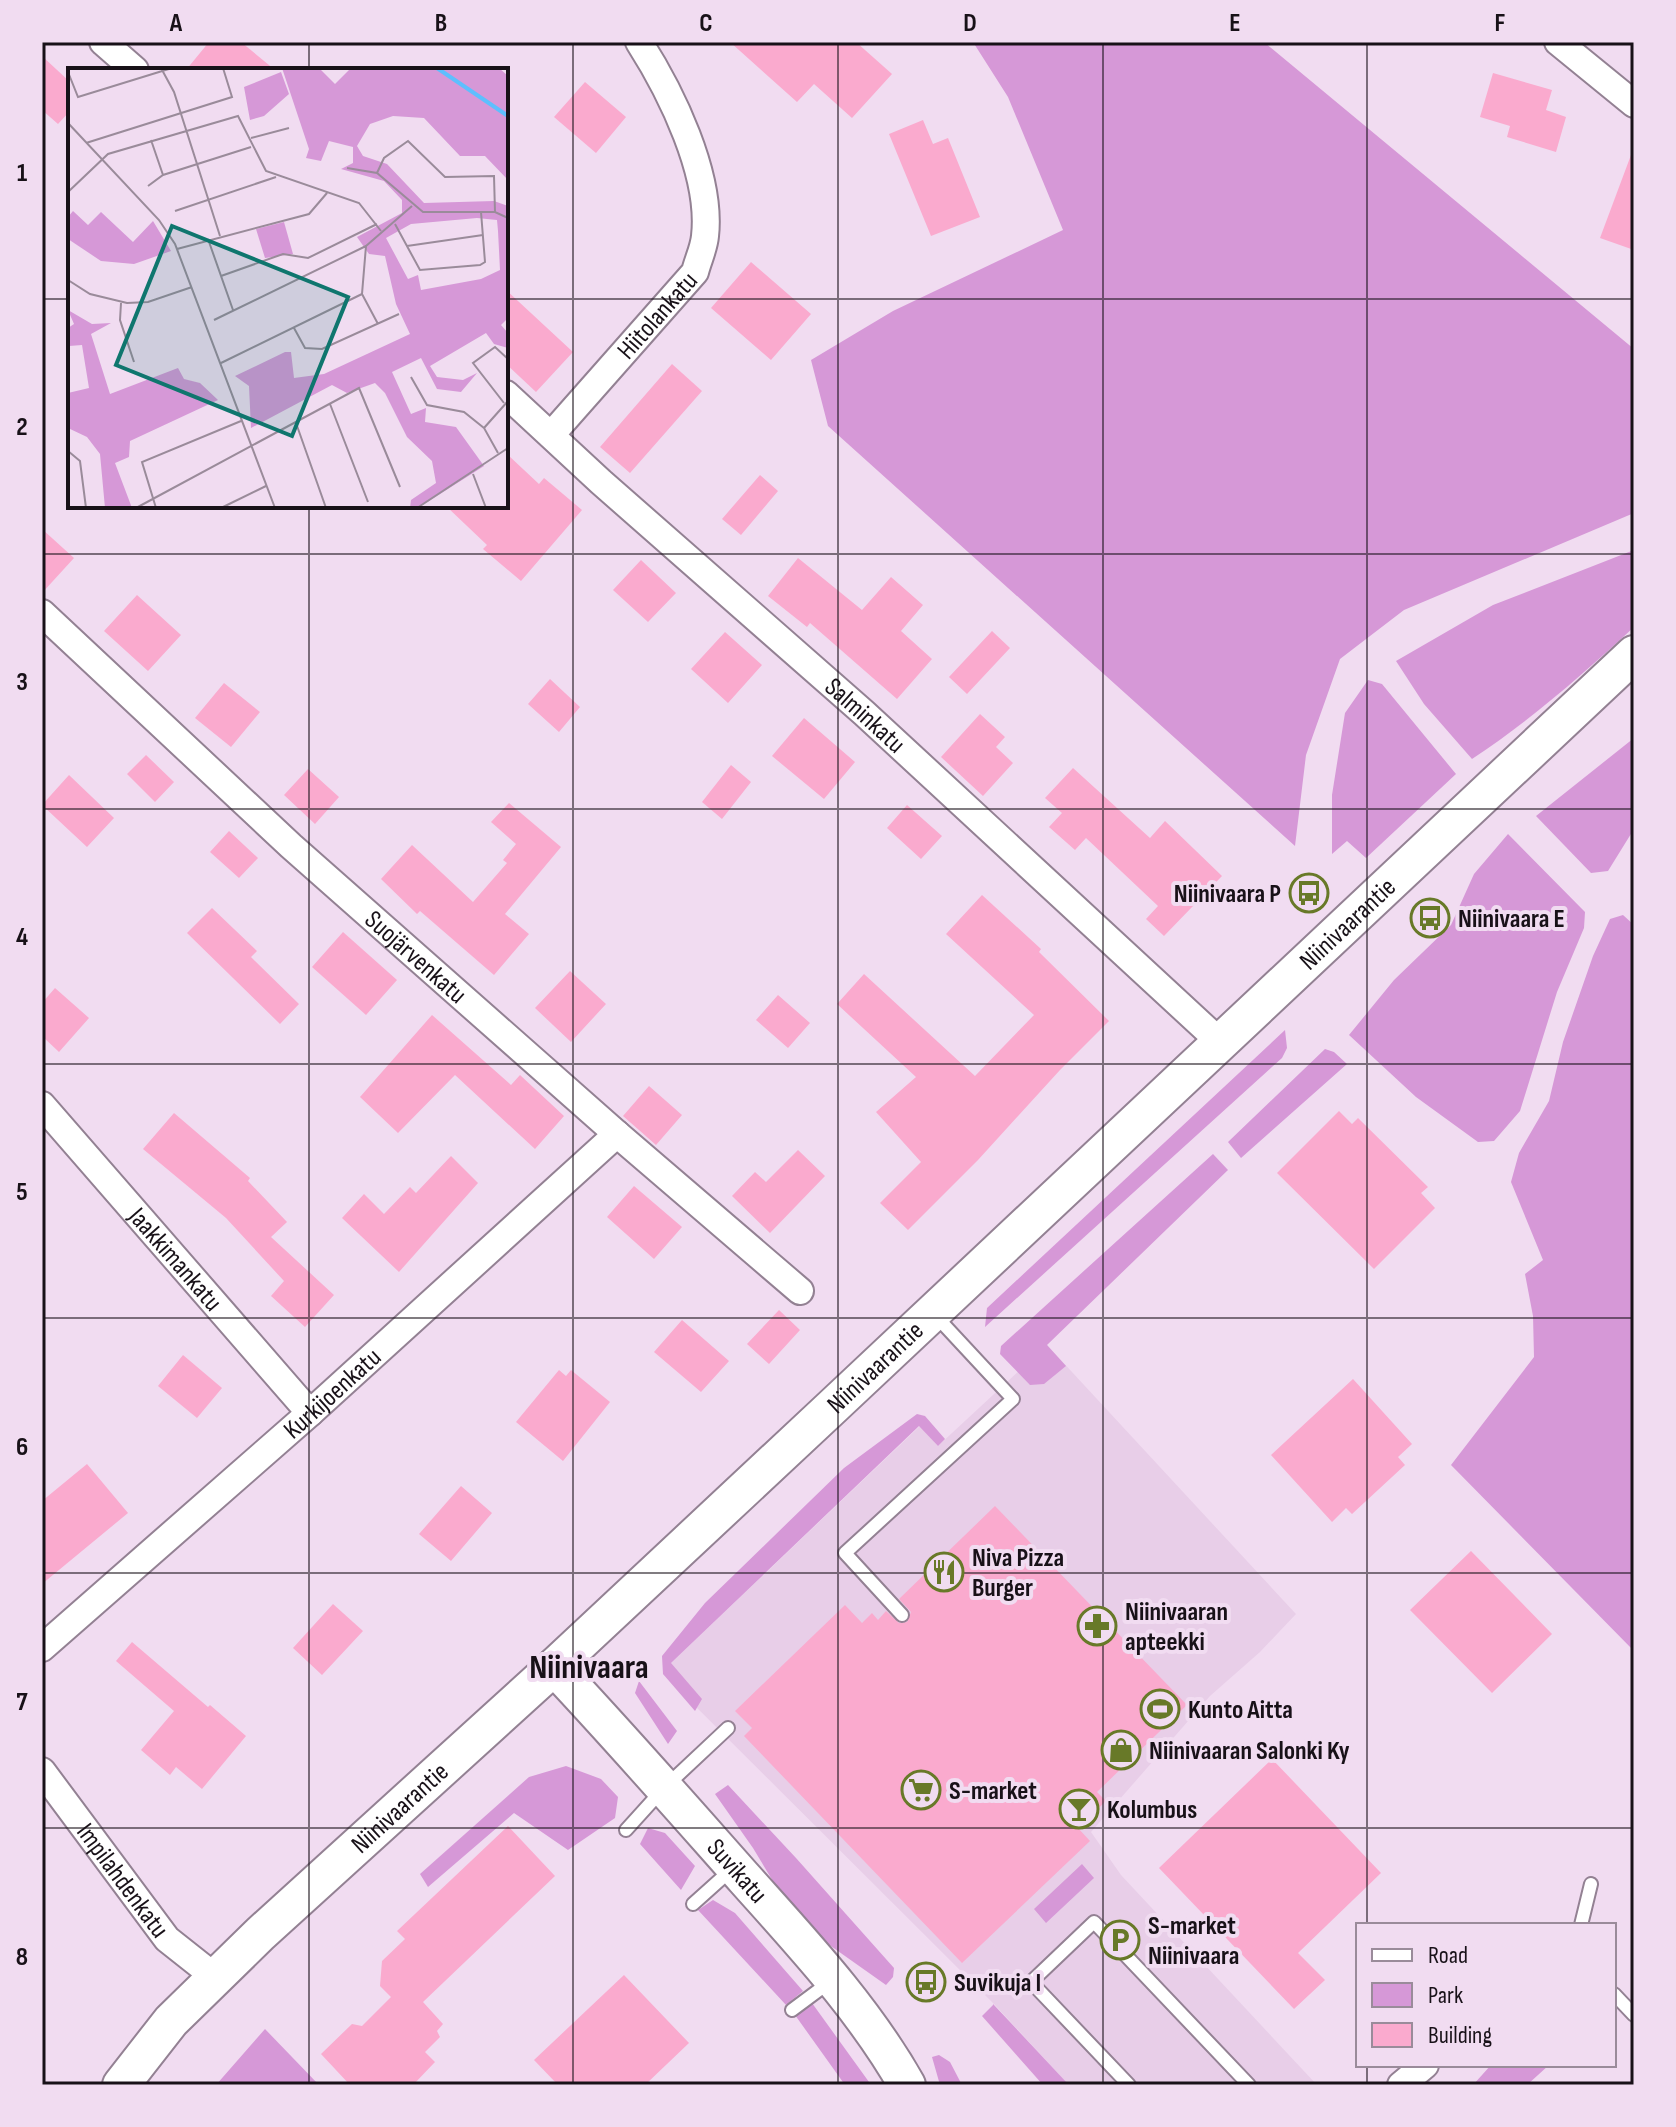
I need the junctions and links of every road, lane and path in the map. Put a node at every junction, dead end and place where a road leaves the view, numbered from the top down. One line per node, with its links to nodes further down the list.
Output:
1 (103, 42): 4 (street)
2 (639, 42): 7 (street, Hiitolankatu)
3 (1558, 42): 5 (street)
4 (133, 68)
5 (1634, 104)
6 (508, 396): 7 (street, Salminkatu)
7 (551, 435): 10 (street, Salminkatu)
8 (42, 613): 12 (street, Suojärvenkatu)
9 (1634, 654): 10 (main road, Niinivaarantie)
10 (1220, 1042): 14 (main road, Niinivaarantie)
11 (42, 1105): 15 (street, Jaakkimankatu)
12 (617, 1134): 13 (street, Suojärvenkatu); 15 (street, Kurkijoenkatu)
13 (800, 1291)
14 (932, 1312): 16 (lane); 18 (main road, Niinivaarantie)
15 (310, 1413): 17 (street, Kurkijoenkatu)
16 (902, 1615)
17 (42, 1648)
18 (554, 1667): 21 (main road, Suvikatu); 27 (main road, Niinivaarantie)
19 (728, 1728): 21 (lane)
20 (42, 1771): 27 (street, Impilahdenkatu)
21 (664, 1788): 22 (lane); 23 (main road, Suvikatu)
22 (626, 1830)
23 (734, 1867): 25 (lane); 28 (main road, Suvikatu)
24 (1591, 1884): 26 (lane)
25 (693, 1904)
26 (1581, 1923)
27 (215, 1977): 33 (main road, Niinivaarantie)
28 (833, 1979): 30 (lane); 34 (main road, Suvikatu)
29 (1616, 1996): 31 (lane)
30 (792, 2010)
31 (1634, 2015)
32 (1423, 2067): 37 (street)
33 (121, 2085)
34 (907, 2085)
35 (1129, 2085): 36 (lane)
36 (1249, 2085)
37 (1401, 2085)

